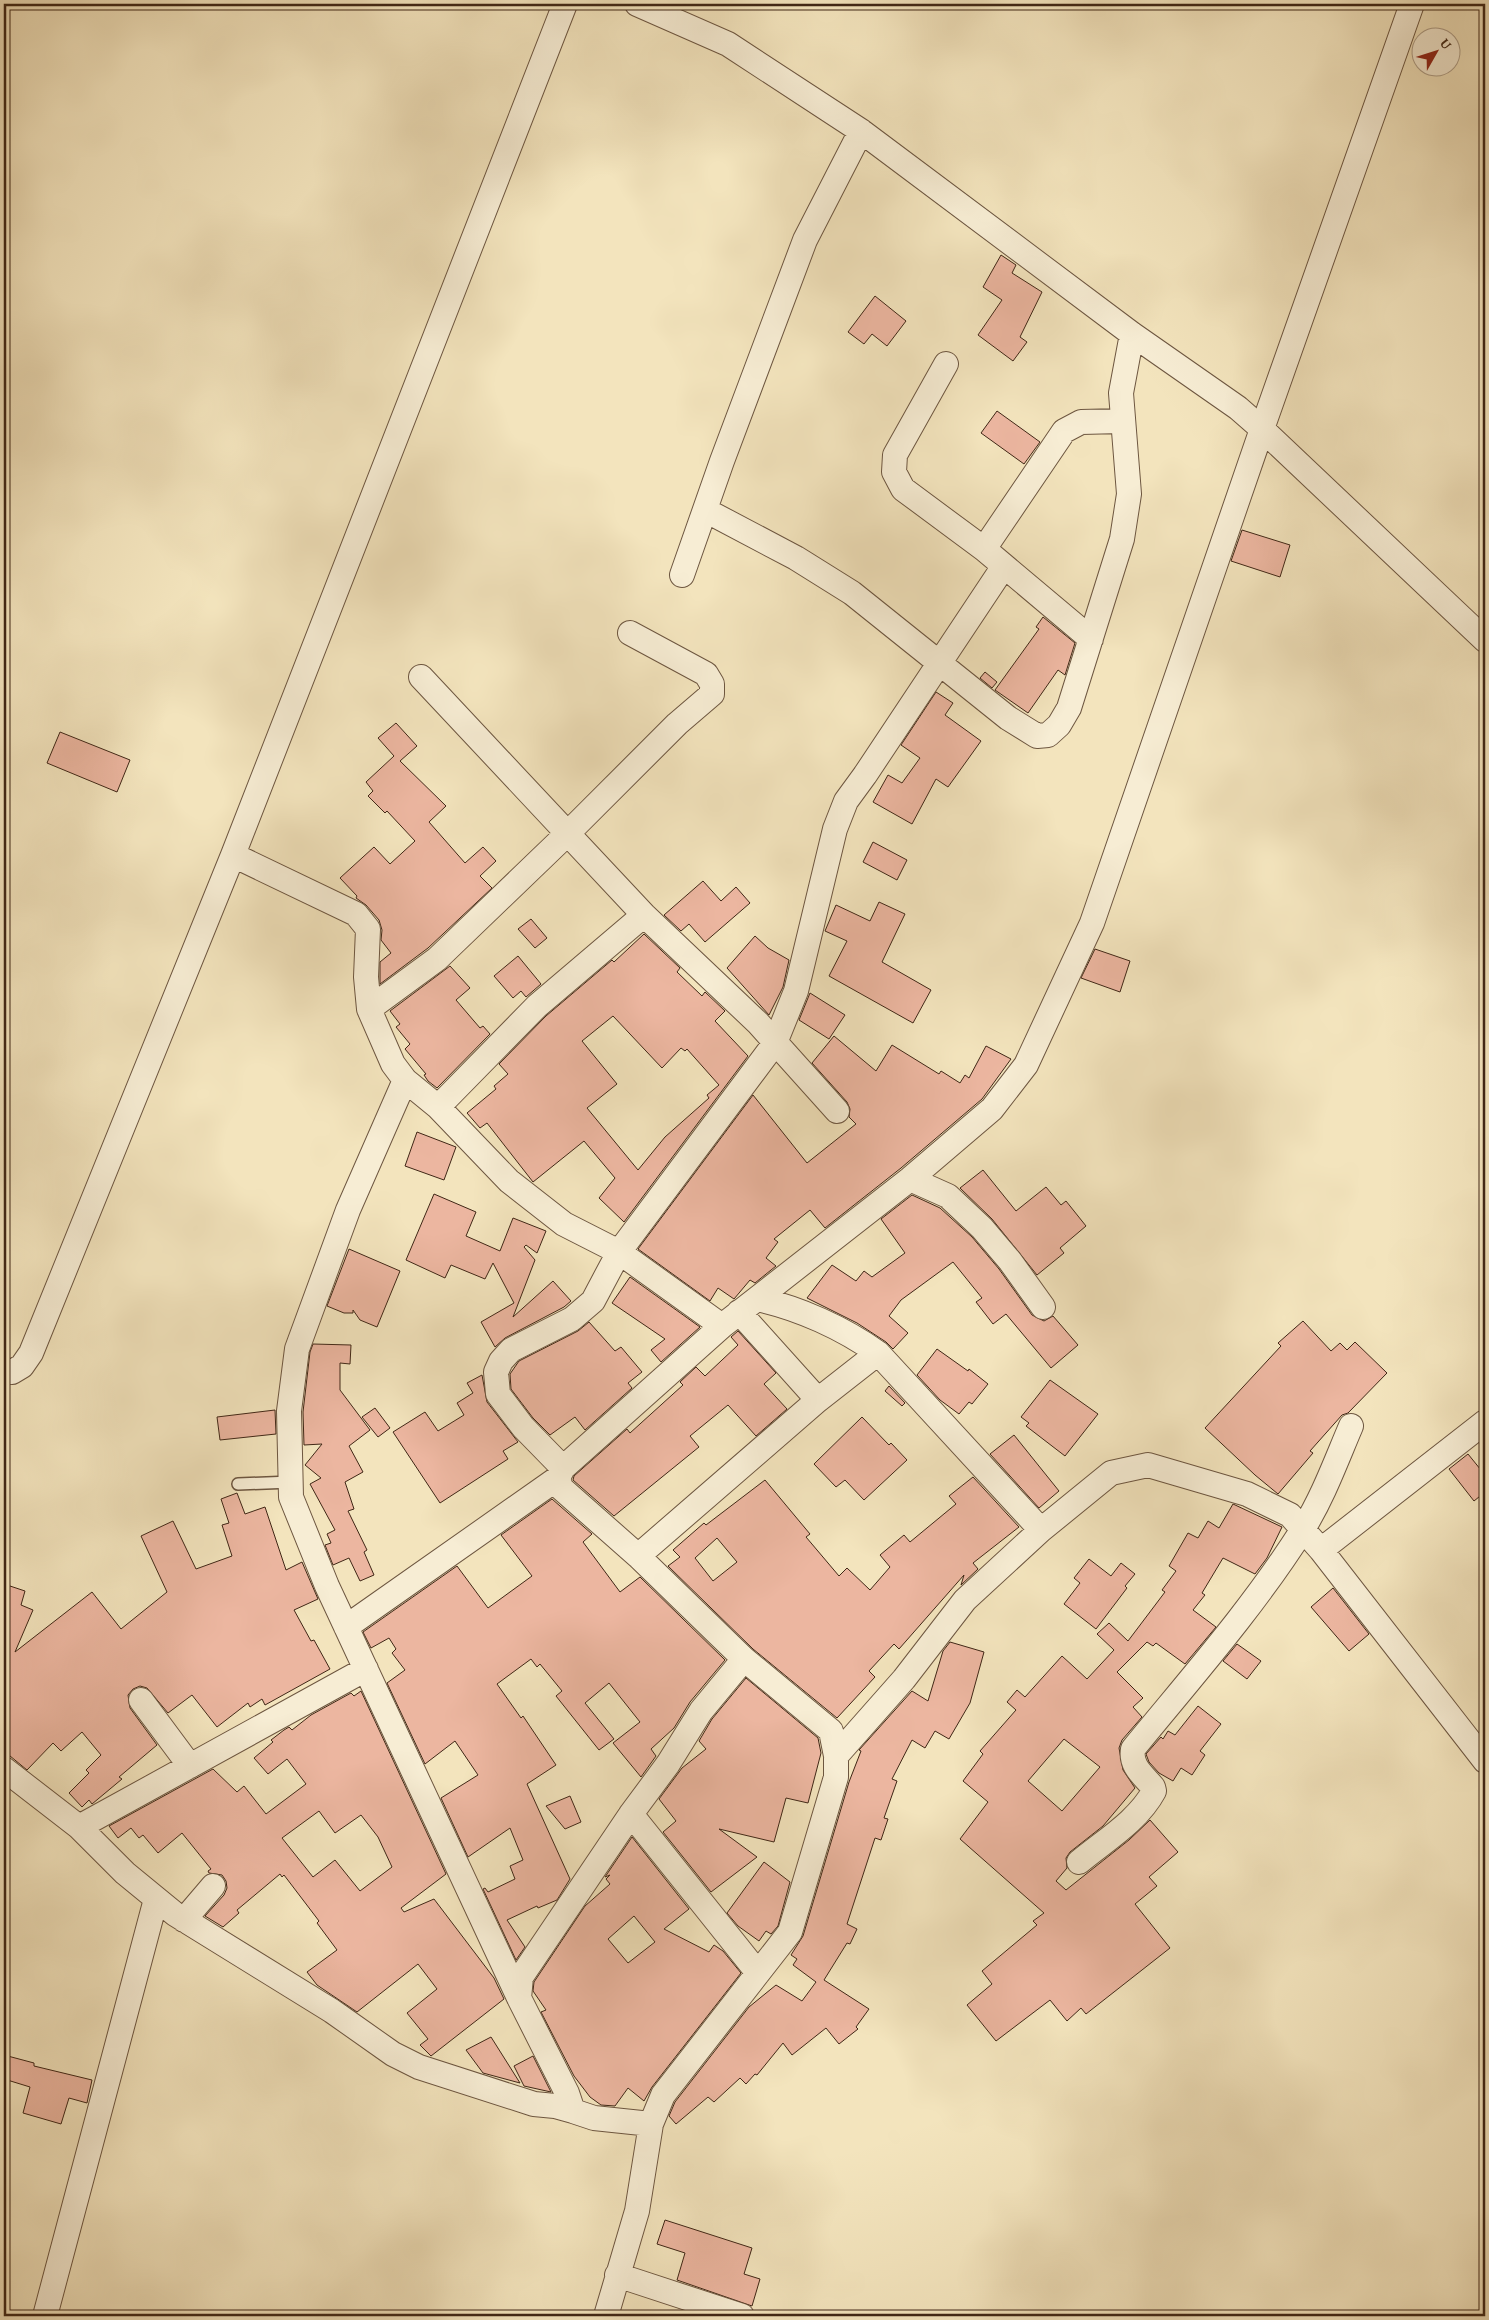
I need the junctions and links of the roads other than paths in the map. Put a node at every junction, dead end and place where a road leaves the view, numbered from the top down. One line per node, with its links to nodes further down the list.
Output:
1 (565, 4): 19 (street)
2 (637, 4): 4 (street)
3 (1412, 4): 8 (street)
4 (861, 131): 5 (street); 9 (street)
5 (1132, 334): 7 (street); 8 (street)
6 (946, 364): 10 (street)
7 (1121, 421): 10 (street); 14 (street)
8 (1262, 428): 15 (street); 26 (street)
9 (705, 510): 12 (street); 16 (street)
10 (984, 549): 11 (street)
11 (1004, 566): 14 (street); 16 (street)
12 (682, 575)
13 (630, 633): 18 (street)
14 (1091, 639): 16 (street)
15 (1485, 640)
16 (939, 664): 22 (street)
17 (421, 677): 18 (street)
18 (567, 834): 20 (street); 21 (street)
19 (233, 855): 21 (street); 31 (street)
20 (644, 915): 22 (street); 24 (street)
21 (369, 1009): 23 (street)
22 (776, 1043): 25 (street); 27 (street)
23 (405, 1080): 24 (street); 36 (street)
24 (438, 1106): 27 (street)
25 (837, 1111)
26 (910, 1179): 28 (street); 29 (street)
27 (619, 1252): 29 (street); 35 (street)
28 (1043, 1307)
29 (739, 1312): 30 (street); 32 (street); 35 (street)
30 (878, 1353): 32 (street); 39 (street)
31 (4, 1370)
32 (818, 1400): 41 (street)
33 (1485, 1422): 40 (street)
34 (1351, 1426): 38 (street)
35 (561, 1473): 41 (street); 42 (street)
36 (291, 1482): 37 (lane); 42 (street)
37 (238, 1484)
38 (1303, 1529): 39 (street); 40 (street); 52 (street)
39 (1041, 1530): 46 (street)
40 (1321, 1550): 47 (street)
41 (638, 1556): 43 (street)
42 (346, 1627): 44 (street)
43 (744, 1659): 46 (street); 50 (street)
44 (366, 1669): 48 (street); 57 (street)
45 (141, 1700): 48 (street)
46 (836, 1756): 56 (street)
47 (1485, 1761)
48 (190, 1766): 51 (street)
49 (4, 1769): 51 (street)
50 (631, 1814): 56 (street); 57 (street)
51 (79, 1827): 54 (street)
52 (1079, 1862)
53 (213, 1886): 55 (street)
54 (156, 1899): 55 (street); 61 (street)
55 (184, 1920): 58 (street)
56 (758, 1973): 59 (street)
57 (519, 1998): 58 (street)
58 (574, 2112): 59 (street)
59 (651, 2124): 60 (street)
60 (617, 2276): 62 (street); 63 (street)
61 (44, 2316)
62 (606, 2316)
63 (742, 2316)

